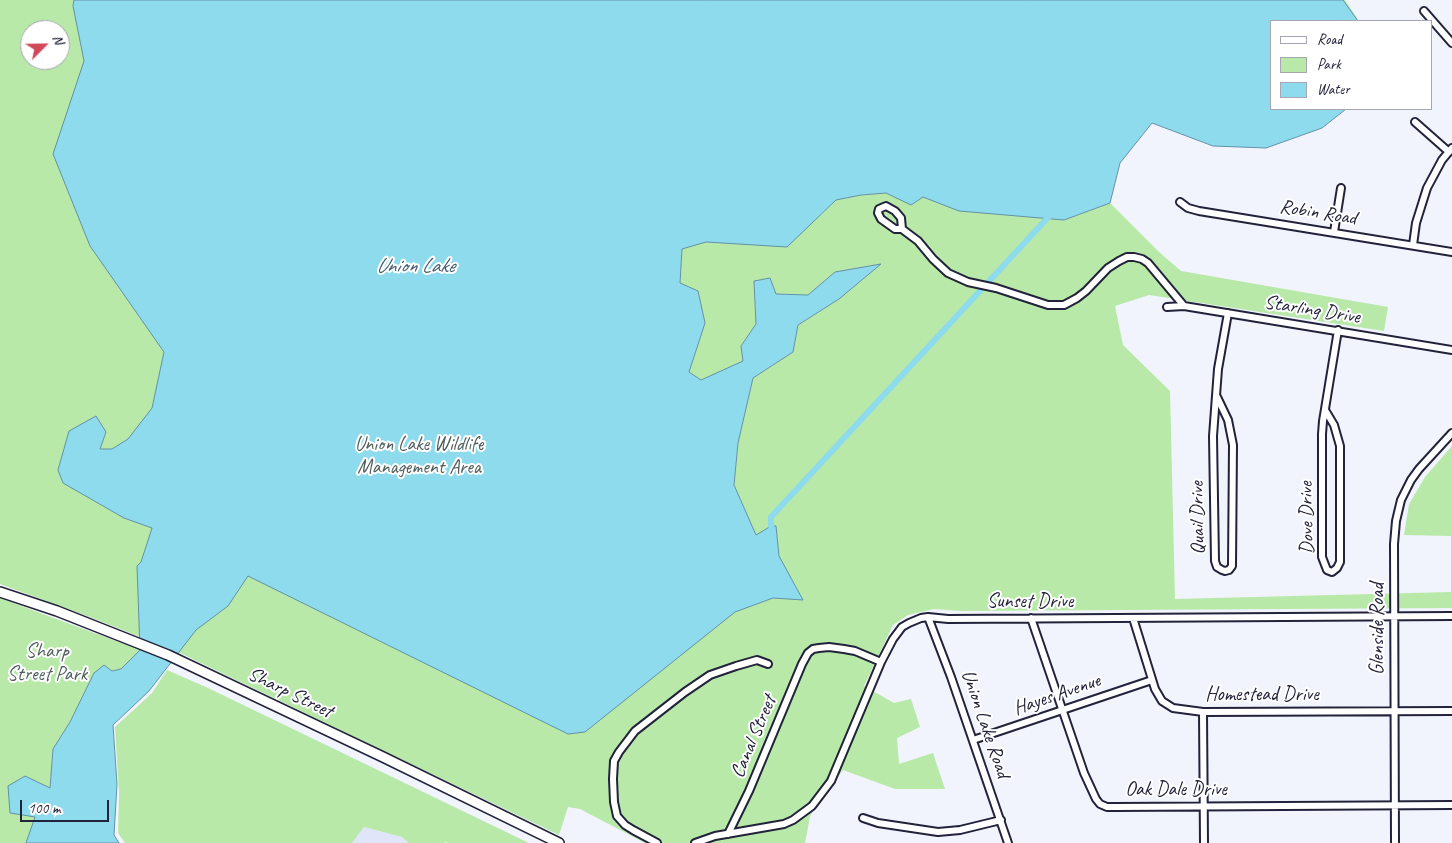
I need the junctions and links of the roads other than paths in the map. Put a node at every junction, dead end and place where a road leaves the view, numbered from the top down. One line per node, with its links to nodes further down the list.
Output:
1 (1424, 11): 3 (street)
2 (1432, 20): 4 (street)
3 (1432, 20)
4 (1452, 43)
5 (1415, 122): 6 (street)
6 (1450, 150): 11 (street)
7 (1341, 188): 10 (street)
8 (1180, 202): 10 (street, Robin Road)
9 (902, 229): 13 (street)
10 (1334, 232): 11 (street, Robin Road)
11 (1413, 245): 12 (street, Robin Road)
12 (1452, 252)
13 (1184, 306): 14 (street, Starling Drive); 15 (street, Starling Drive)
14 (1167, 307)
15 (1228, 313): 16 (street, Starling Drive); 18 (street, Quail Drive)
16 (1338, 330): 17 (street, Starling Drive); 19 (street, Dove Drive)
17 (1452, 350)
18 (1217, 397): 18 (street, Quail Drive)
19 (1326, 410): 19 (street, Dove Drive)
20 (1452, 433): 23 (street, Glenside Road)
21 (0, 592): 41 (street, Sharp Street)
22 (928, 616): 25 (street, Sunset Drive); 27 (street); 34 (street, Union Lake Road)
23 (1395, 616): 24 (street, Sunset Drive); 26 (street, Sunset Drive); 31 (street, Glenside Road)
24 (1452, 616)
25 (1031, 618): 26 (street, Sunset Drive); 30 (street, Oak Dale Drive)
26 (1133, 618): 29 (street, Homestead Drive)
27 (881, 662): 40 (street); 40 (street, Canal Street)
28 (768, 664): 42 (street)
29 (1152, 680): 30 (street, Hayes Avenue); 33 (street, Homestead Drive)
30 (1063, 710): 34 (street, Hayes Avenue); 36 (street, Oak Dale Drive)
31 (1395, 711): 32 (street, Homestead Drive); 33 (street, Homestead Drive); 37 (street, Glenside Road)
32 (1452, 711)
33 (1203, 712): 36 (street)
34 (973, 740): 39 (street, Union Lake Road)
35 (1452, 805): 37 (street, Oak Dale Drive)
36 (1203, 806): 37 (street, Oak Dale Drive); 45 (street)
37 (1396, 806): 46 (street, Glenside Road)
38 (863, 818): 39 (street)
39 (1001, 820): 44 (street, Union Lake Road)
40 (728, 834): 43 (street)
41 (559, 843)
42 (657, 843)
43 (695, 843)
44 (1008, 843)
45 (1204, 843)
46 (1395, 843)

